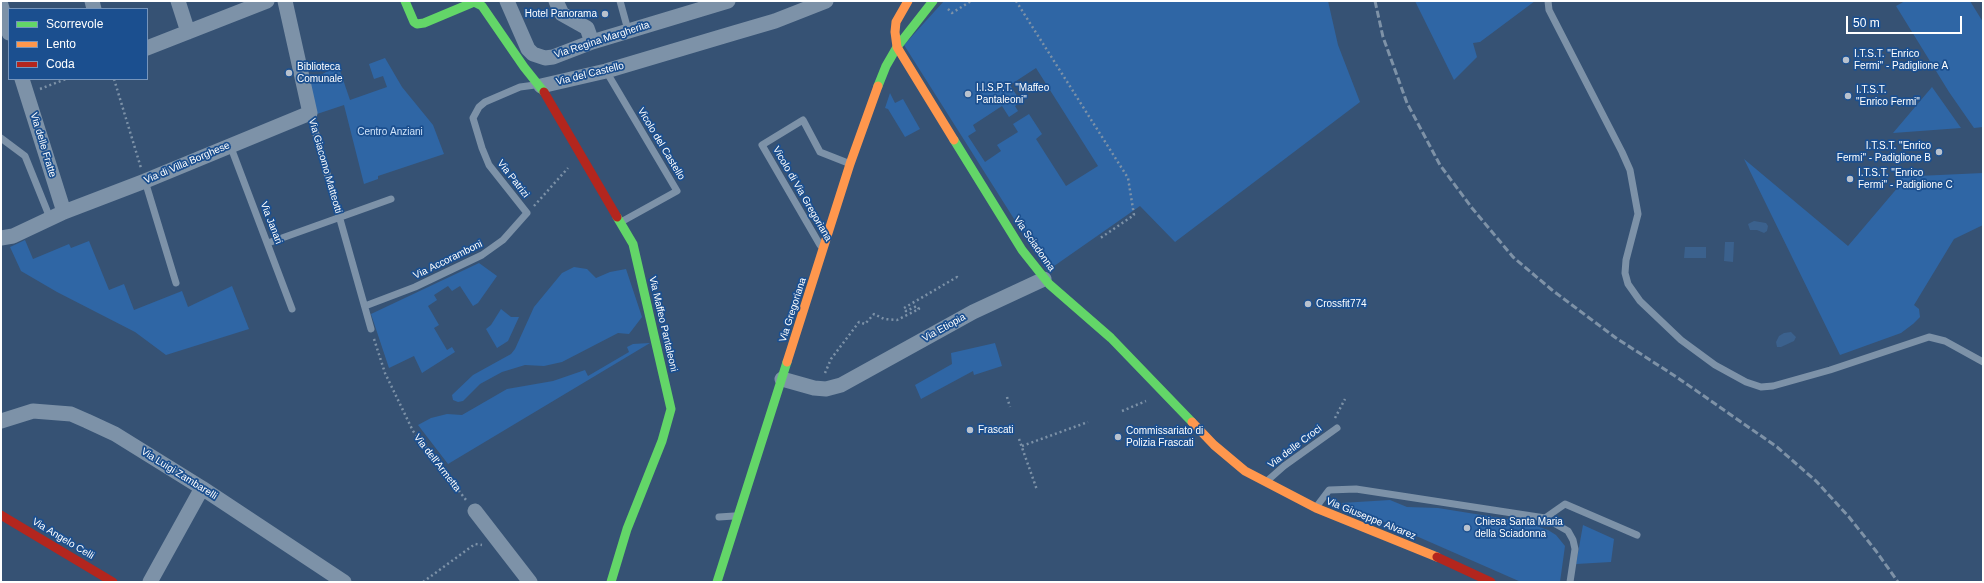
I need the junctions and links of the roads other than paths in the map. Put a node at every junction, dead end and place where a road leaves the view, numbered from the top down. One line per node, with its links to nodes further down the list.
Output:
1 (178, 1): 17 (street)
2 (285, 1): 24 (street, Via Giacomo Matteotti)
3 (405, 1): 23 (street)
4 (507, 1): 18 (street, Via Regina Margherita)
5 (556, 1): 18 (street)
6 (620, 1): 16 (lane)
7 (728, 1): 13 (street, Via Regina Margherita)
8 (826, 1): 21 (street, Via del Castello)
9 (908, 1): 19 (street)
10 (933, 1): 19 (street, Via Gregoriana)
11 (1548, 1): 42 (lane)
12 (259, 2): 17 (street)
13 (711, 4): 16 (street, Via Regina Margherita)
14 (1, 5): 15 (street)
15 (8, 30)
16 (628, 30): 18 (street, Via Regina Margherita)
17 (188, 32): 20 (street)
18 (592, 42)
19 (897, 47): 27 (street, Via Gregoriana); 37 (street, Via Sciadonna)
20 (148, 48)
21 (606, 71): 23 (street, Via del Castello); 33 (lane, Vicolo del Castello)
22 (22, 80): 31 (street, Via delle Fratte)
23 (541, 86): 30 (lane, Via Patrizi); 33 (street, Via Maffeo Pantaleoni)
24 (310, 113): 26 (street, Via di Villa Borghese); 32 (lane, Via Giacomo Matteotti)
25 (1, 138): 31 (lane)
26 (230, 145): 28 (street, Via di Villa Borghese); 35 (lane, Via Janari)
27 (850, 164): 36 (street, Via Gregoriana); 36 (lane, Vicolo di Via Gregoriana)
28 (143, 176): 31 (street, Via di Villa Borghese); 38 (lane)
29 (392, 199): 32 (lane)
30 (530, 210): 39 (lane, Via Accoramboni)
31 (57, 215): 34 (street, Via di Villa Borghese)
32 (339, 217): 35 (lane); 39 (lane, Via Giacomo Matteotti)
33 (620, 222): 60 (street, Via Maffeo Pantaleoni)
34 (1, 238)
35 (268, 243): 40 (lane, Via Janari)
36 (823, 250): 43 (street, Via Gregoriana)
37 (1044, 279): 43 (street, Via Etiopia); 46 (street, Via Sciadonna)
38 (176, 283)
39 (364, 306): 41 (lane, Via Giacomo Matteotti)
40 (292, 309)
41 (371, 328)
42 (1983, 362)
43 (782, 379): 52 (street, Via Gregoriana)
44 (1, 421): 48 (street, Via Luigi Zambarelli)
45 (1336, 428): 47 (lane, Via delle Croci)
46 (1245, 471): 47 (street, Via Giuseppe Alvarez)
47 (1266, 482): 49 (street, Via Giuseppe Alvarez)
48 (202, 488): 57 (street); 58 (street, Via Luigi Zambarelli)
49 (1316, 508): 54 (lane); 62 (street, Via Giuseppe Alvarez)
50 (475, 511): 59 (street)
51 (1, 515): 56 (street, Via Angelo Celli)
52 (739, 515): 53 (lane); 61 (street, Via Gregoriana)
53 (720, 517)
54 (1545, 518): 55 (lane); 63 (lane)
55 (1637, 535)
56 (113, 582)
57 (150, 582)
58 (344, 582)
59 (530, 582)
60 (611, 582)
61 (717, 582)
62 (1491, 582)
63 (1570, 582)

